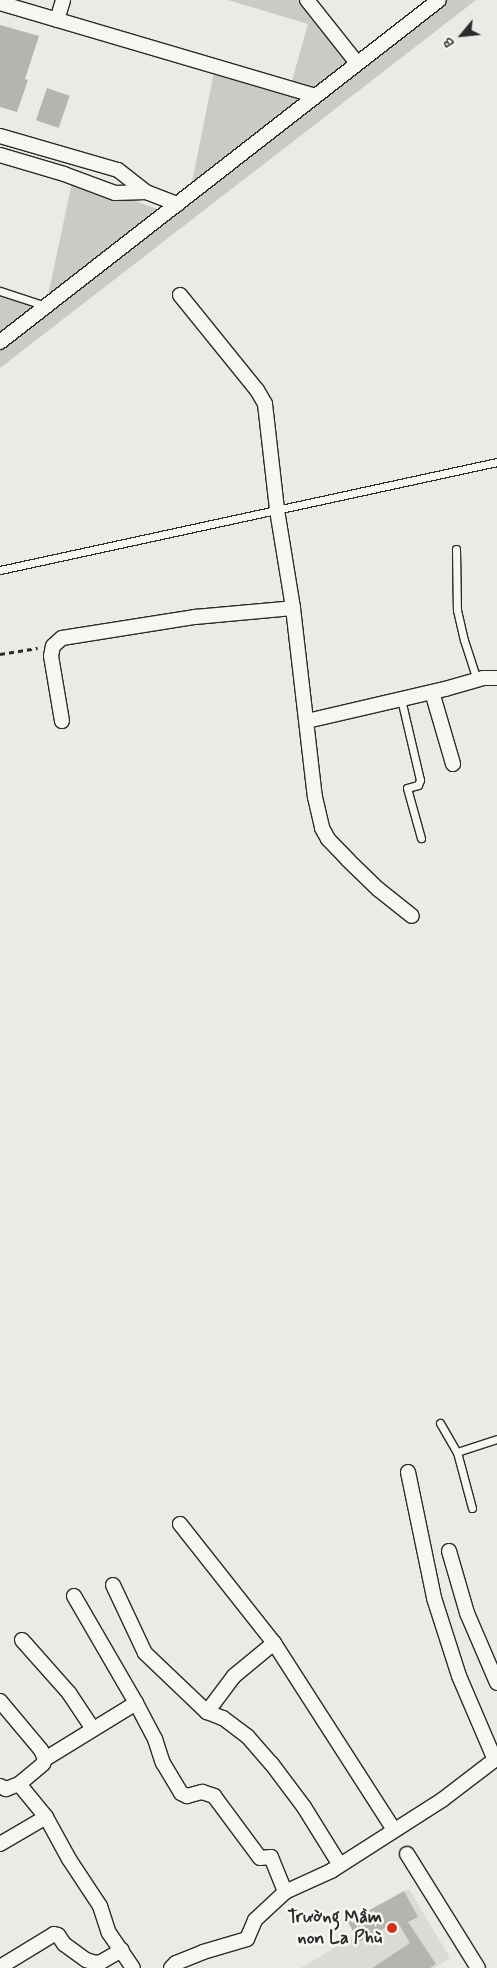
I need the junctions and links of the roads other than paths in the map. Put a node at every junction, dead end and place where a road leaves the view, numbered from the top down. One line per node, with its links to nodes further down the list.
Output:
1 (63, 0): 5 (street)
2 (307, 0): 6 (street)
3 (439, 0): 6 (street)
4 (0, 2): 5 (street)
5 (57, 20): 7 (street)
6 (357, 63): 7 (street)
7 (315, 96): 11 (street)
8 (0, 136): 10 (street)
9 (0, 155): 10 (street)
10 (146, 192): 11 (street)
11 (178, 204): 14 (street)
12 (0, 291): 14 (lane)
13 (180, 296): 17 (street)
14 (46, 306): 15 (street)
15 (0, 342)
16 (497, 462): 17 (lane)
17 (277, 510): 19 (lane); 20 (street)
18 (456, 549): 22 (lane)
19 (0, 570)
20 (293, 608): 25 (street); 26 (street)
21 (497, 678): 22 (street)
22 (477, 680): 23 (street)
23 (432, 692): 24 (street); 27 (street)
24 (401, 699): 26 (street); 28 (lane)
25 (62, 721)
26 (307, 721): 29 (street)
27 (452, 764)
28 (421, 838)
29 (412, 916)
30 (440, 1423): 32 (lane)
31 (497, 1439): 32 (lane)
32 (457, 1452): 34 (lane)
33 (408, 1472): 47 (street)
34 (472, 1508)
35 (180, 1524): 40 (street)
36 (449, 1551): 41 (street)
37 (113, 1585): 44 (street)
38 (74, 1596): 43 (street)
39 (22, 1640): 45 (street)
40 (274, 1643): 44 (street); 51 (street)
41 (497, 1683)
42 (0, 1701): 46 (street)
43 (136, 1703): 45 (street); 55 (street)
44 (207, 1712): 54 (street)
45 (93, 1729): 46 (street)
46 (45, 1758): 48 (street)
47 (496, 1759): 51 (street)
48 (19, 1784): 49 (street); 50 (street)
49 (0, 1786)
50 (46, 1817): 52 (street); 56 (street)
51 (394, 1830): 54 (street)
52 (0, 1844)
53 (407, 1854): 60 (street)
54 (340, 1866): 55 (street)
55 (285, 1892): 59 (street)
56 (122, 1950): 57 (street); 58 (street)
57 (0, 1967)
58 (134, 1968)
59 (171, 1968)
60 (478, 1968)

